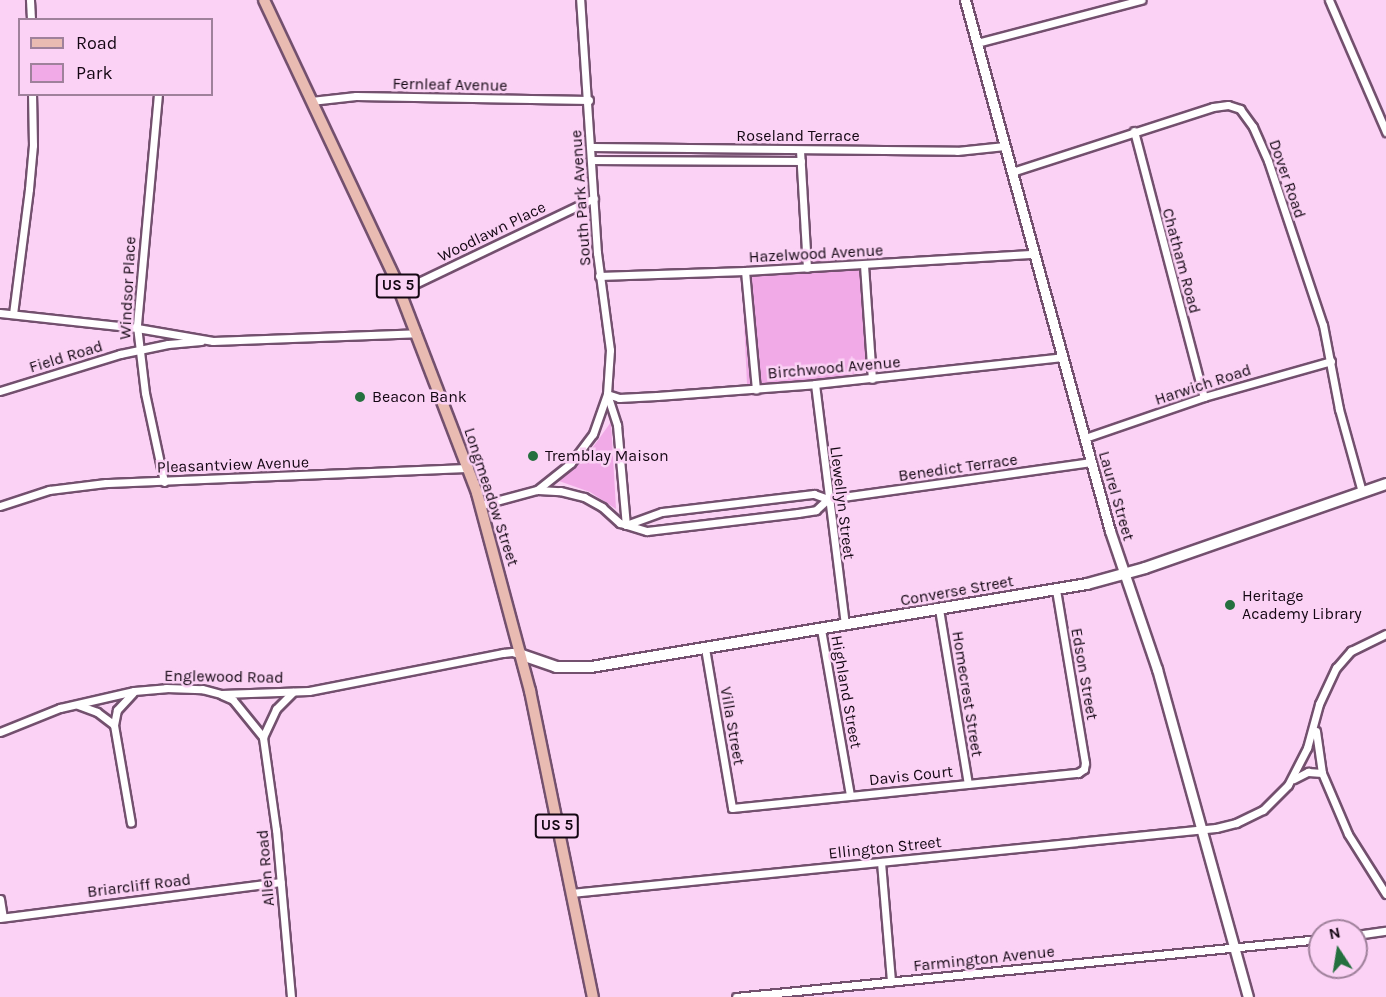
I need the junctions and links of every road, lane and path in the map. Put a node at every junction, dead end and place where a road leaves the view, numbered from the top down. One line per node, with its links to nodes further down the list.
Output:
1 (30, 0): 7 (street)
2 (264, 0): 11 (main road, Longmeadow Street / US 5)
3 (580, 0): 12 (street, South Park Avenue)
4 (965, 0): 8 (street, Laurel Street)
5 (1140, 0): 8 (street)
6 (1329, 0): 13 (street)
7 (31, 18)
8 (977, 43): 17 (street, Laurel Street)
9 (32, 96): 31 (street)
10 (158, 96): 32 (street, Windsor Place)
11 (311, 100): 12 (street, Fernleaf Avenue); 29 (main road, Longmeadow Street / US 5)
12 (589, 100): 18 (street, South Park Avenue)
13 (1374, 105): 14 (street); 16 (street)
14 (1386, 115)
15 (1134, 131): 22 (street, Dover Road); 37 (street, Dover Road); 43 (street, Chatham Road)
16 (1386, 132)
17 (1005, 146): 19 (street, Roseland Terrace); 22 (street, Laurel Street)
18 (592, 147): 19 (street, Roseland Terrace); 20 (street, South Park Avenue)
19 (800, 150): 21 (street)
20 (592, 160): 21 (street); 23 (street, South Park Avenue)
21 (801, 161): 26 (street)
22 (1012, 171): 24 (street, Laurel Street)
23 (594, 198): 28 (street, South Park Avenue); 29 (street, Woodlawn Place)
24 (1035, 254): 25 (street, Hazelwood Avenue); 36 (street, Laurel Street)
25 (864, 265): 26 (street, Hazelwood Avenue); 38 (street)
26 (807, 268): 27 (street, Hazelwood Avenue)
27 (745, 272): 28 (street, Hazelwood Avenue); 40 (street)
28 (600, 276): 42 (street, South Park Avenue)
29 (400, 291): 33 (main road, Longmeadow Street / US 5)
30 (0, 313): 31 (street, Field Road)
31 (13, 314): 32 (street, Field Road)
32 (137, 328): 34 (street, Field Road); 35 (street, Windsor Place)
33 (417, 333): 34 (street, Field Road); 46 (main road, Longmeadow Street / US 5)
34 (213, 341): 35 (street, Field Road)
35 (139, 350): 41 (street, Field Road); 47 (street, Windsor Place)
36 (1063, 357): 38 (street, Birchwood Avenue); 44 (street, Laurel Street)
37 (1331, 361): 43 (street, Harwich Road); 50 (street, Dover Road)
38 (872, 379): 39 (street, Birchwood Avenue)
39 (815, 384): 40 (street, Birchwood Avenue); 51 (street, Llewellyn Street)
40 (756, 389): 42 (street, Birchwood Avenue)
41 (0, 391)
42 (607, 394): 49 (street, South Park Avenue); 54 (street, South Park Avenue)
43 (1204, 397): 44 (street, Harwich Road)
44 (1085, 438): 45 (street, Laurel Street)
45 (1091, 462): 51 (street, Benedict Terrace); 55 (street, Laurel Street)
46 (469, 468): 47 (street, Pleasantview Avenue); 52 (main road, Longmeadow Street / US 5)
47 (164, 482): 53 (street, Pleasantview Avenue)
48 (1386, 484): 50 (main road, Converse Street)
49 (537, 490): 52 (street, South Park Avenue); 54 (street, Benedict Terrace)
50 (1362, 492): 55 (main road, Converse Street)
51 (828, 499): 54 (street, Benedict Terrace); 54 (street, Benedict Terrace); 58 (street, Llewellyn Street)
52 (481, 505): 62 (main road, Longmeadow Street / US 5)
53 (0, 506)
54 (626, 525)
55 (1124, 574): 56 (main road, Converse Street); 78 (street, Laurel Street)
56 (1056, 590): 57 (main road, Converse Street); 71 (street, Edson Street)
57 (939, 609): 58 (main road, Converse Street); 74 (street, Homecrest Street)
58 (845, 625): 59 (main road, Converse Street)
59 (821, 629): 61 (main road, Converse Street); 75 (street, Highland Street)
60 (1386, 634): 67 (street, Ellington Street)
61 (705, 648): 62 (main road, Converse Street); 76 (street, Villa Street)
62 (522, 655): 64 (street, Englewood Road); 81 (main road, Longmeadow Street / US 5)
63 (134, 692): 65 (street, Englewood Road); 66 (street, Englewood Road); 68 (street)
64 (292, 692): 65 (street, Englewood Road); 70 (street)
65 (221, 694): 70 (street)
66 (75, 704): 68 (street); 69 (street, Englewood Road)
67 (1317, 716): 72 (street); 73 (street, Ellington Street)
68 (114, 725): 77 (street)
69 (0, 734)
70 (263, 737): 80 (street, Allen Road)
71 (1086, 762): 74 (street, Davis Court)
72 (1322, 773): 73 (street); 82 (street)
73 (1291, 781): 78 (street, Ellington Street)
74 (968, 784): 75 (street, Davis Court)
75 (850, 796): 76 (street, Davis Court)
76 (732, 808)
77 (131, 823)
78 (1202, 829): 79 (street, Ellington Street); 88 (street, Laurel Street)
79 (881, 862): 81 (street, Ellington Street); 89 (street)
80 (281, 882): 84 (street, Briarcliff Road); 90 (street, Allen Road)
81 (571, 893): 91 (main road, Longmeadow Street / US 5)
82 (1386, 894)
83 (0, 899): 84 (street)
84 (2, 917)
85 (1386, 930): 86 (street)
86 (1368, 933)
87 (1308, 940): 88 (street, Farmington Avenue)
88 (1234, 947): 89 (street, Farmington Avenue); 93 (street, Laurel Street)
89 (891, 982): 92 (street, Farmington Avenue)
90 (291, 997)
91 (593, 997)
92 (736, 997)
93 (1248, 997)

